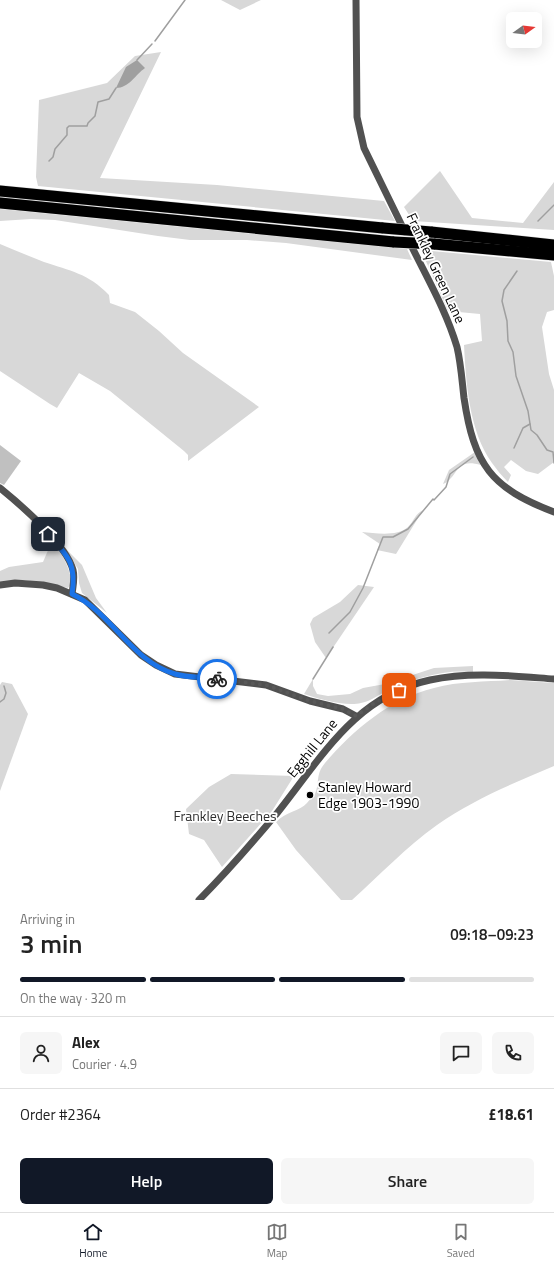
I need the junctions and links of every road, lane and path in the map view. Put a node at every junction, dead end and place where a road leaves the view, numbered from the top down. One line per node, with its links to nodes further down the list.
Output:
1 (356, 0): 7 (street, Frankley Green Lane)
2 (0, 191): 4 (highway, bridge)
3 (0, 203): 5 (highway, bridge)
4 (554, 245)
5 (554, 255)
6 (0, 488): 9 (street)
7 (554, 512)
8 (0, 585): 9 (street)
9 (72, 594): 11 (street)
10 (554, 679): 11 (street, Egghill Lane)
11 (356, 716): 12 (street, Egghill Lane)
12 (199, 900)

